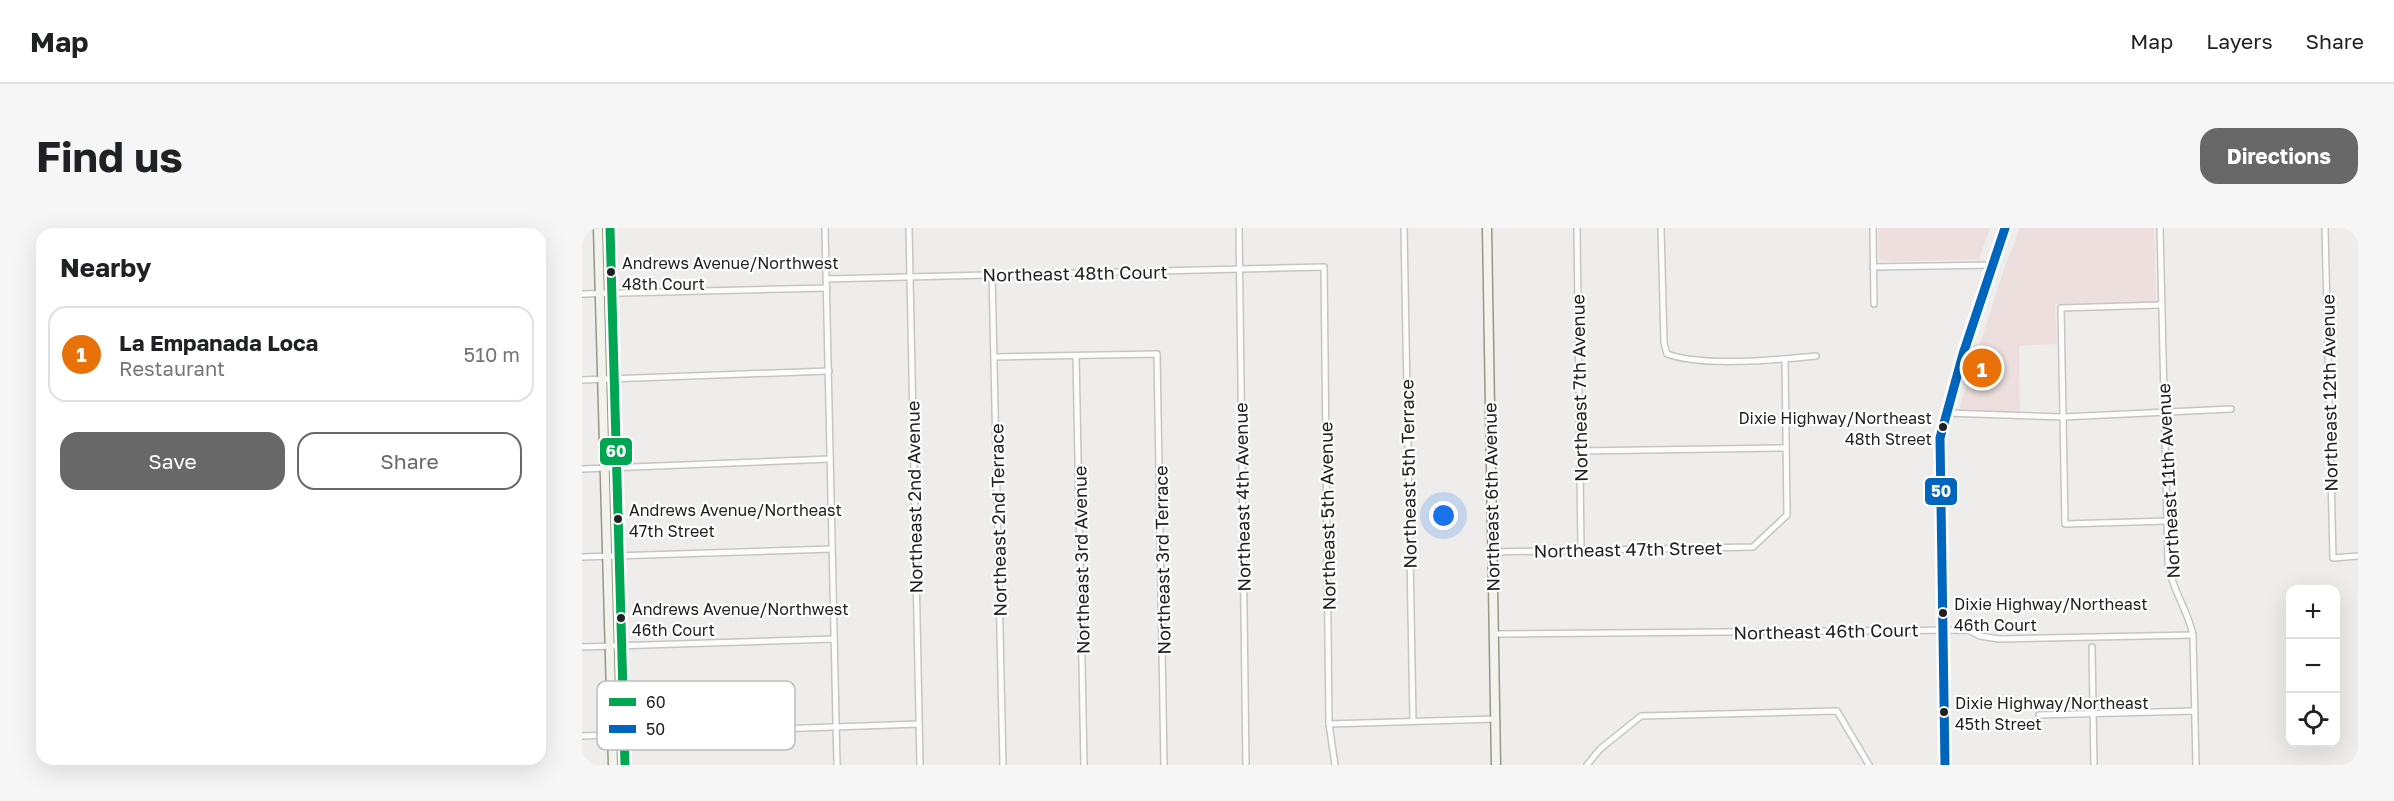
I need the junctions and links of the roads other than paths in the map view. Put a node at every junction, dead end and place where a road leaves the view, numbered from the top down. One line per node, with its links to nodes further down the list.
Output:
1 (598, 228): 22 (main road)
2 (610, 228): 23 (main road)
3 (825, 228): 20 (street)
4 (909, 228): 19 (street, Northeast 2nd Avenue)
5 (1239, 228): 17 (street, Northeast 4th Avenue)
6 (1404, 228): 67 (street, Northeast 5th Terrace)
7 (1487, 228): 48 (main road, Northeast 6th Avenue)
8 (1577, 228): 40 (street, Northeast 7th Avenue)
9 (1661, 228): 30 (street)
10 (1873, 228): 16 (street)
11 (2005, 228): 14 (main road)
12 (2160, 228): 26 (street, Northeast 11th Avenue)
13 (2325, 228): 50 (street, Northeast 12th Avenue)
14 (1992, 265): 16 (street); 37 (main road)
15 (1324, 267): 17 (street, Northeast 48th Court); 69 (street, Northeast 5th Avenue)
16 (1874, 267): 25 (street)
17 (1239, 270): 18 (street, Northeast 48th Court); 81 (street, Northeast 4th Avenue)
18 (992, 274): 19 (street, Northeast 48th Court); 29 (street, Northeast 2nd Terrace)
19 (909, 276): 20 (street, Northeast 48th Court); 68 (street, Northeast 2nd Avenue)
20 (826, 279): 21 (street)
21 (827, 288): 23 (street); 31 (street)
22 (600, 293): 23 (street); 24 (street); 33 (main road)
23 (611, 293): 34 (main road)
24 (582, 294)
25 (1874, 304)
26 (2161, 305): 36 (street, Northeast 11th Avenue); 38 (street)
27 (1076, 356): 29 (street); 79 (street, Northeast 3rd Avenue); 80 (street, Northeast 3rd Terrace)
28 (1816, 356): 30 (street)
29 (995, 357): 78 (street, Northeast 2nd Terrace)
30 (1785, 359): 39 (street)
31 (829, 372): 34 (street); 41 (street)
32 (582, 380): 33 (street)
33 (602, 380): 34 (street); 42 (main road)
34 (616, 380): 43 (main road)
35 (2231, 409): 36 (street)
36 (2163, 410): 38 (street); 45 (street, Northeast 11th Avenue)
37 (1946, 413): 38 (street); 53 (main road)
38 (2063, 417): 45 (street)
39 (1785, 448): 40 (street); 47 (street, Northeast 47th Street)
40 (1580, 451): 47 (street, Northeast 7th Avenue)
41 (830, 459): 43 (street); 46 (street)
42 (605, 468): 43 (street); 44 (street); 52 (main road)
43 (617, 468): 49 (main road)
44 (582, 469)
45 (2167, 521): 55 (street, Northeast 11th Avenue)
46 (832, 549): 49 (street); 56 (street)
47 (1581, 549): 48 (street, Northeast 47th Street)
48 (1492, 552): 54 (main road, Northeast 6th Avenue)
49 (619, 556): 52 (street); 58 (main road)
50 (2358, 556)
51 (582, 557): 52 (street)
52 (607, 557): 57 (main road)
53 (1941, 630): 54 (street, Northeast 46th Court); 55 (street, Northeast 46th Court); 86 (main road)
54 (1494, 634): 66 (main road, Northeast 6th Avenue)
55 (2193, 636): 63 (street, Northeast 11th Avenue)
56 (834, 639): 58 (street); 70 (street)
57 (609, 646): 58 (street); 59 (street); 61 (main road)
58 (621, 646): 62 (main road)
59 (582, 647)
60 (2092, 647): 64 (street)
61 (610, 681)
62 (622, 681)
63 (2195, 711): 64 (street); 88 (street, Northeast 11th Avenue)
64 (2092, 714): 65 (street); 87 (street)
65 (2039, 715)
66 (1496, 719): 67 (street); 83 (main road, Northeast 6th Avenue)
67 (1413, 720): 69 (street)
68 (919, 724): 70 (street); 77 (street, Northeast 2nd Avenue)
69 (1329, 724): 82 (street, Northeast 5th Avenue)
70 (836, 727): 71 (street); 76 (street)
71 (795, 729)
72 (612, 750): 74 (main road)
73 (624, 750): 75 (main road)
74 (613, 765)
75 (625, 765)
76 (837, 765)
77 (920, 765)
78 (1003, 765)
79 (1084, 765)
80 (1164, 765)
81 (1246, 765)
82 (1335, 765)
83 (1496, 765)
84 (1587, 765): 85 (street)
85 (1869, 765)
86 (1945, 765)
87 (2094, 765)
88 (2196, 765)

